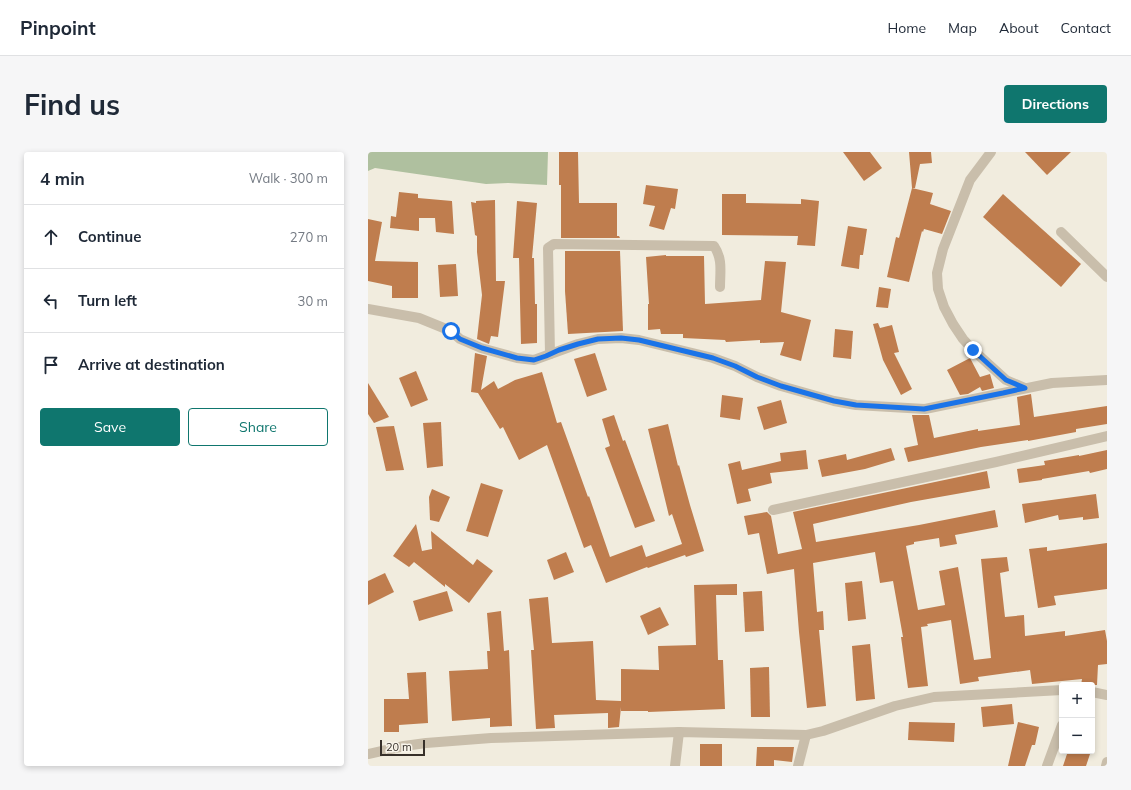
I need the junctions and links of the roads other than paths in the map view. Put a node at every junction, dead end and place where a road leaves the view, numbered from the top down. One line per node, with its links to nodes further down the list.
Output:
1 (991, 152): 8 (street)
2 (1061, 232): 3 (street)
3 (1107, 277)
4 (720, 287): 6 (street)
5 (368, 310): 6 (street)
6 (550, 354): 8 (street)
7 (1107, 380): 8 (street)
8 (1025, 388)
9 (1107, 436): 10 (street)
10 (773, 510)
11 (1059, 690): 16 (street)
12 (1095, 693): 13 (street)
13 (1107, 696)
14 (679, 732): 16 (street); 17 (street); 19 (street)
15 (1059, 733): 21 (street)
16 (806, 735): 20 (street)
17 (368, 754)
18 (1107, 762): 22 (street)
19 (675, 766)
20 (798, 766)
21 (1047, 766)
22 (1106, 766)

